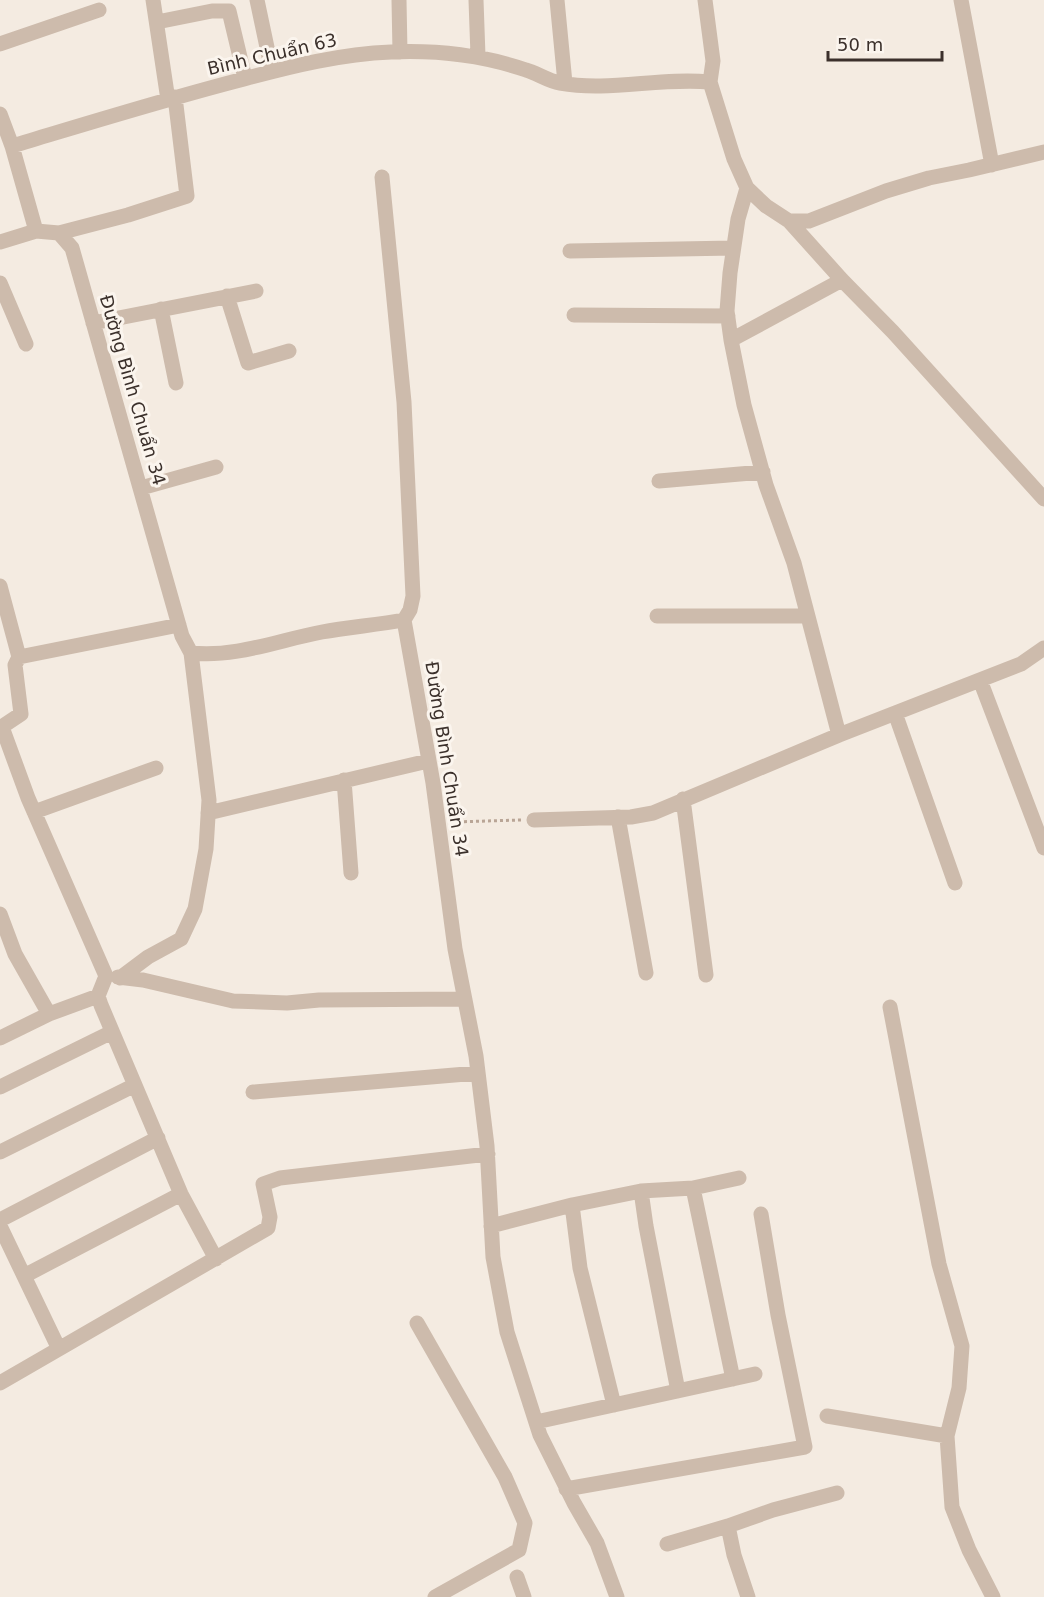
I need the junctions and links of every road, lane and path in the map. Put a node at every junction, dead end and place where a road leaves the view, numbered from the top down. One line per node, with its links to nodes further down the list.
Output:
1 (153, 0): 9 (street)
2 (257, 0): 13 (street)
3 (399, 0): 11 (street)
4 (476, 0): 12 (street)
5 (557, 0): 16 (street)
6 (705, 0): 15 (street)
7 (962, 0): 21 (street)
8 (99, 10): 10 (street)
9 (157, 22): 14 (street); 17 (street)
10 (0, 44)
11 (400, 52): 12 (street, Bình Chuẩn 63); 13 (street, Bình Chuẩn 63)
12 (478, 57): 16 (street, Bình Chuẩn 63)
13 (272, 71): 14 (street, Bình Chuẩn 63)
14 (245, 78): 17 (street, Bình Chuẩn 63)
15 (710, 82): 16 (street, Bình Chuẩn 63); 23 (street)
16 (565, 83)
17 (171, 98): 19 (street, Bình Chuẩn 63); 26 (street)
18 (0, 114): 19 (street)
19 (8, 144): 25 (street)
20 (1044, 152): 21 (street)
21 (992, 165): 24 (street)
22 (382, 177): 50 (street)
23 (747, 188): 24 (street); 28 (street)
24 (789, 221): 30 (street)
25 (36, 231): 26 (street); 27 (street)
26 (59, 233): 37 (street, Đường Bình Chuẩn 34)
27 (0, 242)
28 (733, 248): 29 (street); 36 (street)
29 (570, 251)
30 (842, 280): 38 (street); 46 (street)
31 (0, 283): 39 (street)
32 (256, 291): 33 (street)
33 (227, 296): 34 (street); 40 (street)
34 (162, 309): 37 (street); 41 (street)
35 (574, 315): 36 (street)
36 (728, 316): 38 (street)
37 (93, 323): 45 (street, Đường Bình Chuẩn 34)
38 (731, 340): 43 (street)
39 (26, 344)
40 (289, 351)
41 (176, 383)
42 (216, 467): 45 (street)
43 (763, 472): 44 (street); 49 (street)
44 (659, 481)
45 (141, 488): 51 (street, Đường Bình Chuẩn 34)
46 (1044, 499)
47 (0, 586): 54 (street)
48 (657, 616): 49 (street)
49 (807, 616): 58 (street)
50 (404, 620): 53 (street); 59 (street, Đường Bình Chuẩn 34)
51 (179, 625): 53 (street, Đường Bình Chuẩn 34); 54 (street)
52 (1044, 648): 55 (street)
53 (191, 653): 64 (street, Đường Bình Chuẩn 34)
54 (19, 657): 57 (street)
55 (980, 680): 56 (street); 68 (street)
56 (895, 713): 58 (street); 70 (street)
57 (1, 728): 63 (street)
58 (839, 735): 62 (street)
59 (428, 761): 61 (street); 67 (street, Đường Bình Chuẩn 34)
60 (156, 768): 63 (street)
61 (344, 780): 64 (street); 69 (street)
62 (683, 799): 65 (street); 73 (street)
63 (34, 812): 74 (street)
64 (208, 813): 74 (street, Đường Bình Chuẩn 34)
65 (618, 817): 66 (street); 72 (street)
66 (534, 820): 67 (path)
67 (438, 823): 76 (street, Đường Bình Chuẩn 34)
68 (1044, 848)
69 (351, 873)
70 (955, 883)
71 (0, 914): 78 (street)
72 (646, 973)
73 (706, 975)
74 (113, 977): 75 (street); 76 (street)
75 (98, 996): 78 (street); 79 (street)
76 (465, 999): 81 (street, Đường Bình Chuẩn 34)
77 (890, 1007): 108 (street)
78 (49, 1014): 80 (street)
79 (112, 1032): 82 (street); 83 (street)
80 (0, 1038)
81 (478, 1073): 84 (street); 87 (street, Đường Bình Chuẩn 34)
82 (135, 1085): 85 (street); 86 (street)
83 (0, 1087)
84 (253, 1092)
85 (158, 1138): 91 (street); 94 (street)
86 (0, 1152)
87 (488, 1154): 96 (street, Đường Bình Chuẩn 34); 97 (street)
88 (739, 1178): 89 (street)
89 (693, 1188): 90 (street); 102 (street)
90 (641, 1191): 92 (street); 104 (street)
91 (181, 1194): 97 (street); 98 (street)
92 (572, 1205): 96 (street); 105 (street)
93 (761, 1214): 109 (street)
94 (0, 1220)
95 (0, 1226): 98 (street)
96 (491, 1226): 107 (street, Đường Bình Chuẩn 34)
97 (216, 1259): 100 (street)
98 (24, 1276): 100 (street)
99 (417, 1323): 114 (street)
100 (59, 1349): 103 (street)
101 (755, 1374): 102 (street)
102 (733, 1379): 104 (street)
103 (0, 1383)
104 (678, 1391): 105 (street)
105 (614, 1405): 107 (street)
106 (828, 1416): 108 (street)
107 (536, 1422): 109 (street, Đường Bình Chuẩn 34)
108 (947, 1436): 118 (street)
109 (567, 1489): 116 (street, Đường Bình Chuẩn 34)
110 (837, 1493): 111 (street)
111 (728, 1526): 112 (street); 117 (street)
112 (667, 1544)
113 (517, 1577): 115 (street)
114 (435, 1597)
115 (524, 1597)
116 (617, 1597)
117 (748, 1597)
118 (993, 1597)

